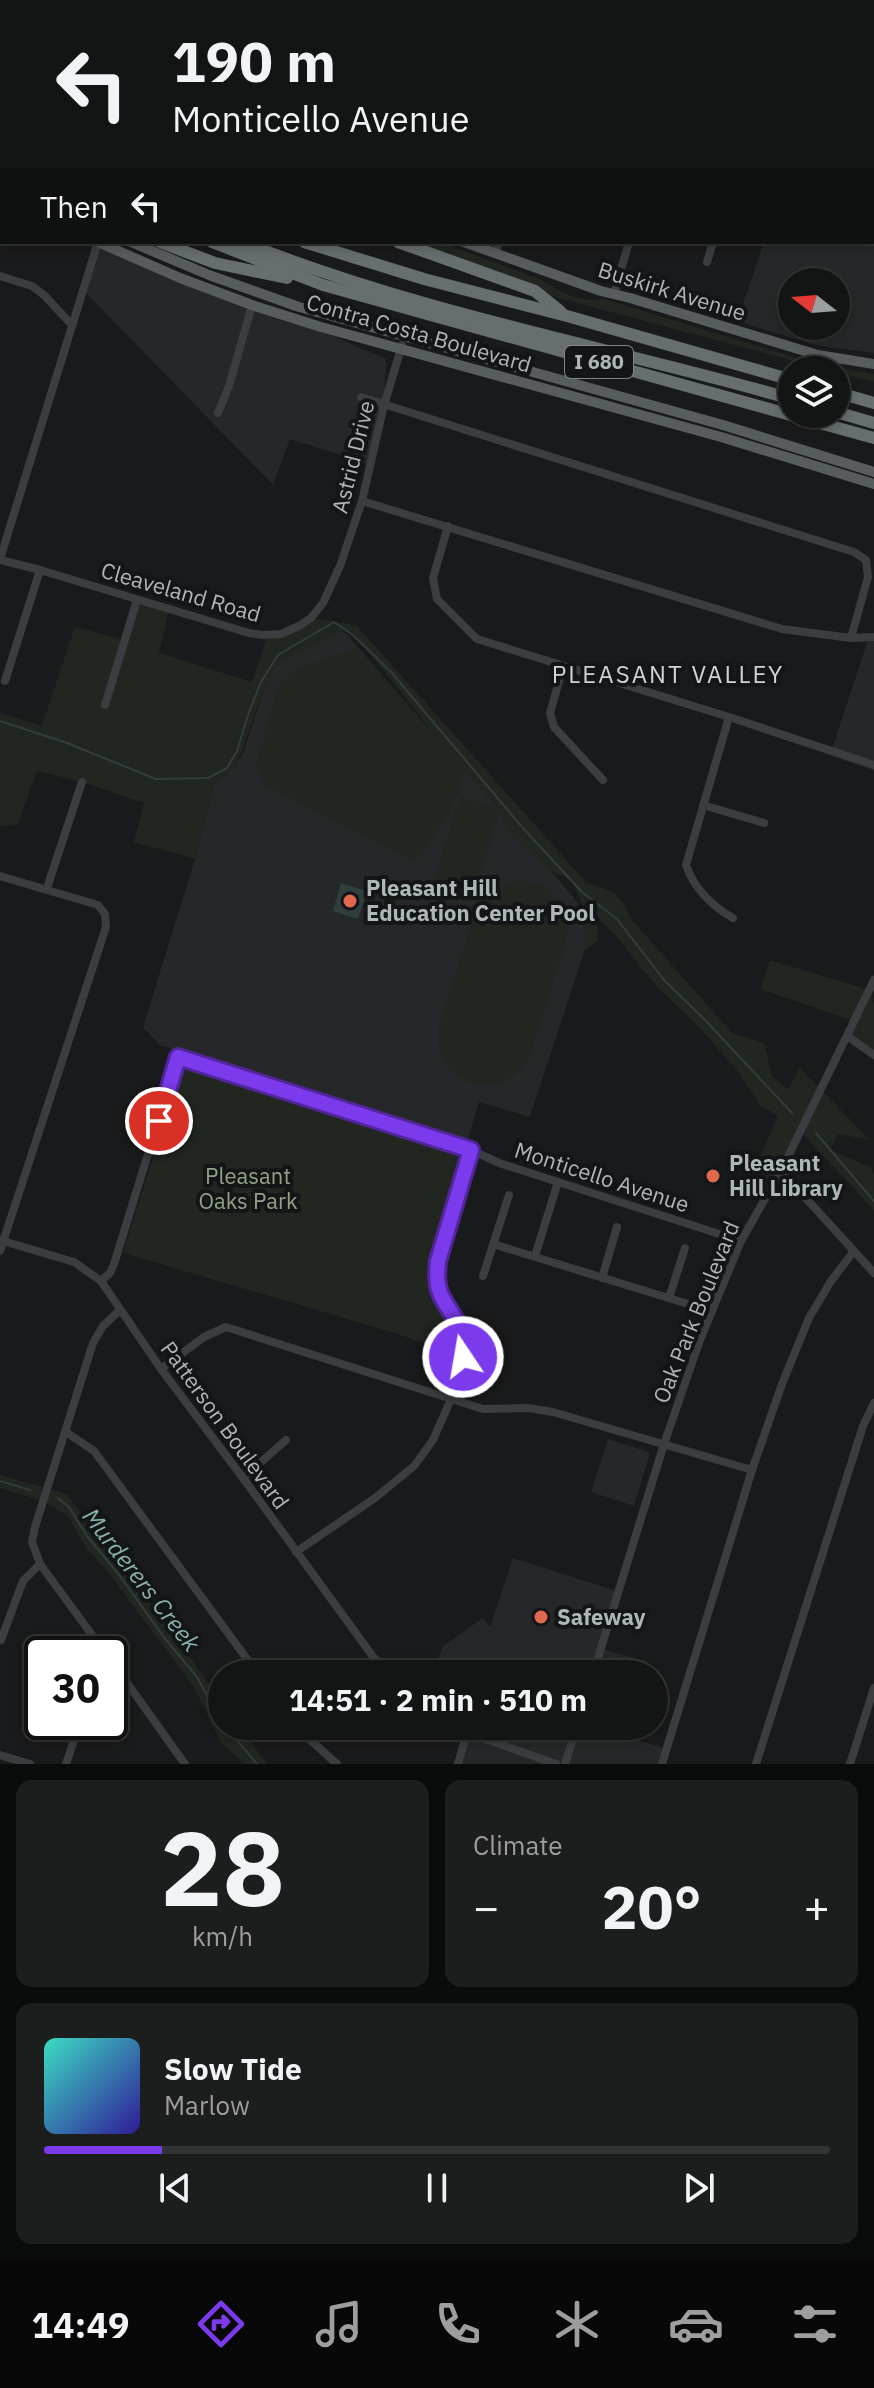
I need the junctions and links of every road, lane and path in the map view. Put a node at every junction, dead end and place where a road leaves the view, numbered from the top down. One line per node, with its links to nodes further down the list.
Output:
1 (97, 244): 20 (street)
2 (103, 244): 18 (main road, Contra Costa Boulevard)
3 (136, 244): 21 (main road, Contra Costa Boulevard)
4 (165, 244): 16 (highway)
5 (217, 244): 16 (highway, I 680)
6 (248, 244): 25 (highway, I 680)
7 (310, 244): 19 (highway, I 680)
8 (404, 244): 19 (highway)
9 (469, 244): 13 (main road, Buskirk Avenue)
10 (498, 244): 13 (street)
11 (628, 244): 17 (street)
12 (712, 244): 14 (street)
13 (495, 254): 17 (main road, Buskirk Avenue)
14 (707, 262)
15 (0, 276): 20 (street)
16 (323, 285): 33 (highway, I 680)
17 (614, 294): 23 (main road, Buskirk Avenue)
18 (252, 305): 22 (main road, Contra Costa Boulevard); 30 (street)
19 (567, 316): 24 (highway, I 680)
20 (72, 325): 38 (street)
21 (405, 337): 22 (street, Astrid Drive); 34 (main road, Contra Costa Boulevard)
22 (400, 350): 29 (street, Astrid Drive); 35 (main road, Contra Costa Boulevard)
23 (874, 364)
24 (778, 376)
25 (778, 395)
26 (850, 396): 28 (highway)
27 (361, 397): 29 (street)
28 (874, 403)
29 (384, 405): 36 (street, Astrid Drive); 43 (street)
30 (218, 413)
31 (850, 416): 32 (highway)
32 (874, 423)
33 (874, 438)
34 (874, 472)
35 (874, 484)
36 (362, 501): 37 (street); 40 (street, Astrid Drive)
37 (448, 526): 43 (street); 44 (street)
38 (0, 560): 39 (street, Cleaveland Road)
39 (40, 570): 41 (street, Cleaveland Road); 45 (street)
40 (332, 585): 41 (street, Cleaveland Road)
41 (137, 600): 46 (street)
42 (874, 637): 43 (street)
43 (851, 638)
44 (563, 667): 47 (street); 49 (street)
45 (5, 681)
46 (105, 705)
47 (729, 717): 48 (street); 51 (street)
48 (874, 765)
49 (603, 780)
50 (82, 782): 54 (street)
51 (703, 805): 52 (street); 55 (street)
52 (764, 823)
53 (0, 876): 54 (street)
54 (47, 888): 64 (street)
55 (733, 918)
56 (874, 980): 57 (street, Oak Park Boulevard)
57 (847, 1036): 58 (street); 60 (street, Oak Park Boulevard)
58 (874, 1055)
59 (471, 1150): 61 (street, Monticello Avenue); 74 (street, Monticello Avenue); 79 (street)
60 (781, 1171): 65 (street, Oak Park Boulevard); 69 (street)
61 (558, 1182): 65 (street, Monticello Avenue); 70 (street)
62 (509, 1195): 66 (street)
63 (617, 1227): 73 (street)
64 (2, 1240): 68 (street); 74 (street, Patterson Boulevard)
65 (741, 1241): 83 (street, Oak Park Boulevard)
66 (493, 1244): 70 (street); 72 (street)
67 (685, 1248): 75 (street)
68 (0, 1251)
69 (854, 1251): 71 (street); 84 (street)
70 (535, 1256): 73 (street)
71 (874, 1273)
72 (483, 1276)
73 (602, 1278): 75 (street)
74 (101, 1281): 77 (street, Patterson Boulevard)
75 (669, 1298): 76 (street)
76 (688, 1304)
77 (120, 1310): 78 (street, Patterson Boulevard); 81 (street)
78 (161, 1369): 79 (street); 85 (street, Patterson Boulevard)
79 (451, 1399): 83 (street); 86 (street)
80 (874, 1403): 109 (street)
81 (66, 1432): 87 (street); 90 (street)
82 (286, 1440): 85 (street)
83 (664, 1444): 84 (street); 92 (street, Oak Park Boulevard)
84 (752, 1470): 108 (street)
85 (243, 1478): 86 (street, Patterson Boulevard)
86 (296, 1552): 91 (street, Patterson Boulevard)
87 (40, 1564): 88 (street); 89 (street)
88 (93, 1636)
89 (1, 1640)
90 (248, 1660)
91 (376, 1660)
92 (597, 1660)
93 (128, 1685): 103 (street)
94 (874, 1688): 110 (street)
95 (74, 1740): 102 (street)
96 (313, 1740): 104 (street)
97 (465, 1740): 105 (street)
98 (489, 1740): 106 (street)
99 (573, 1740): 107 (street)
100 (0, 1755): 101 (street)
101 (30, 1764)
102 (66, 1764)
103 (185, 1764)
104 (337, 1764)
105 (458, 1764)
106 (556, 1764)
107 (565, 1764)
108 (662, 1764)
109 (756, 1764)
110 (850, 1764)

